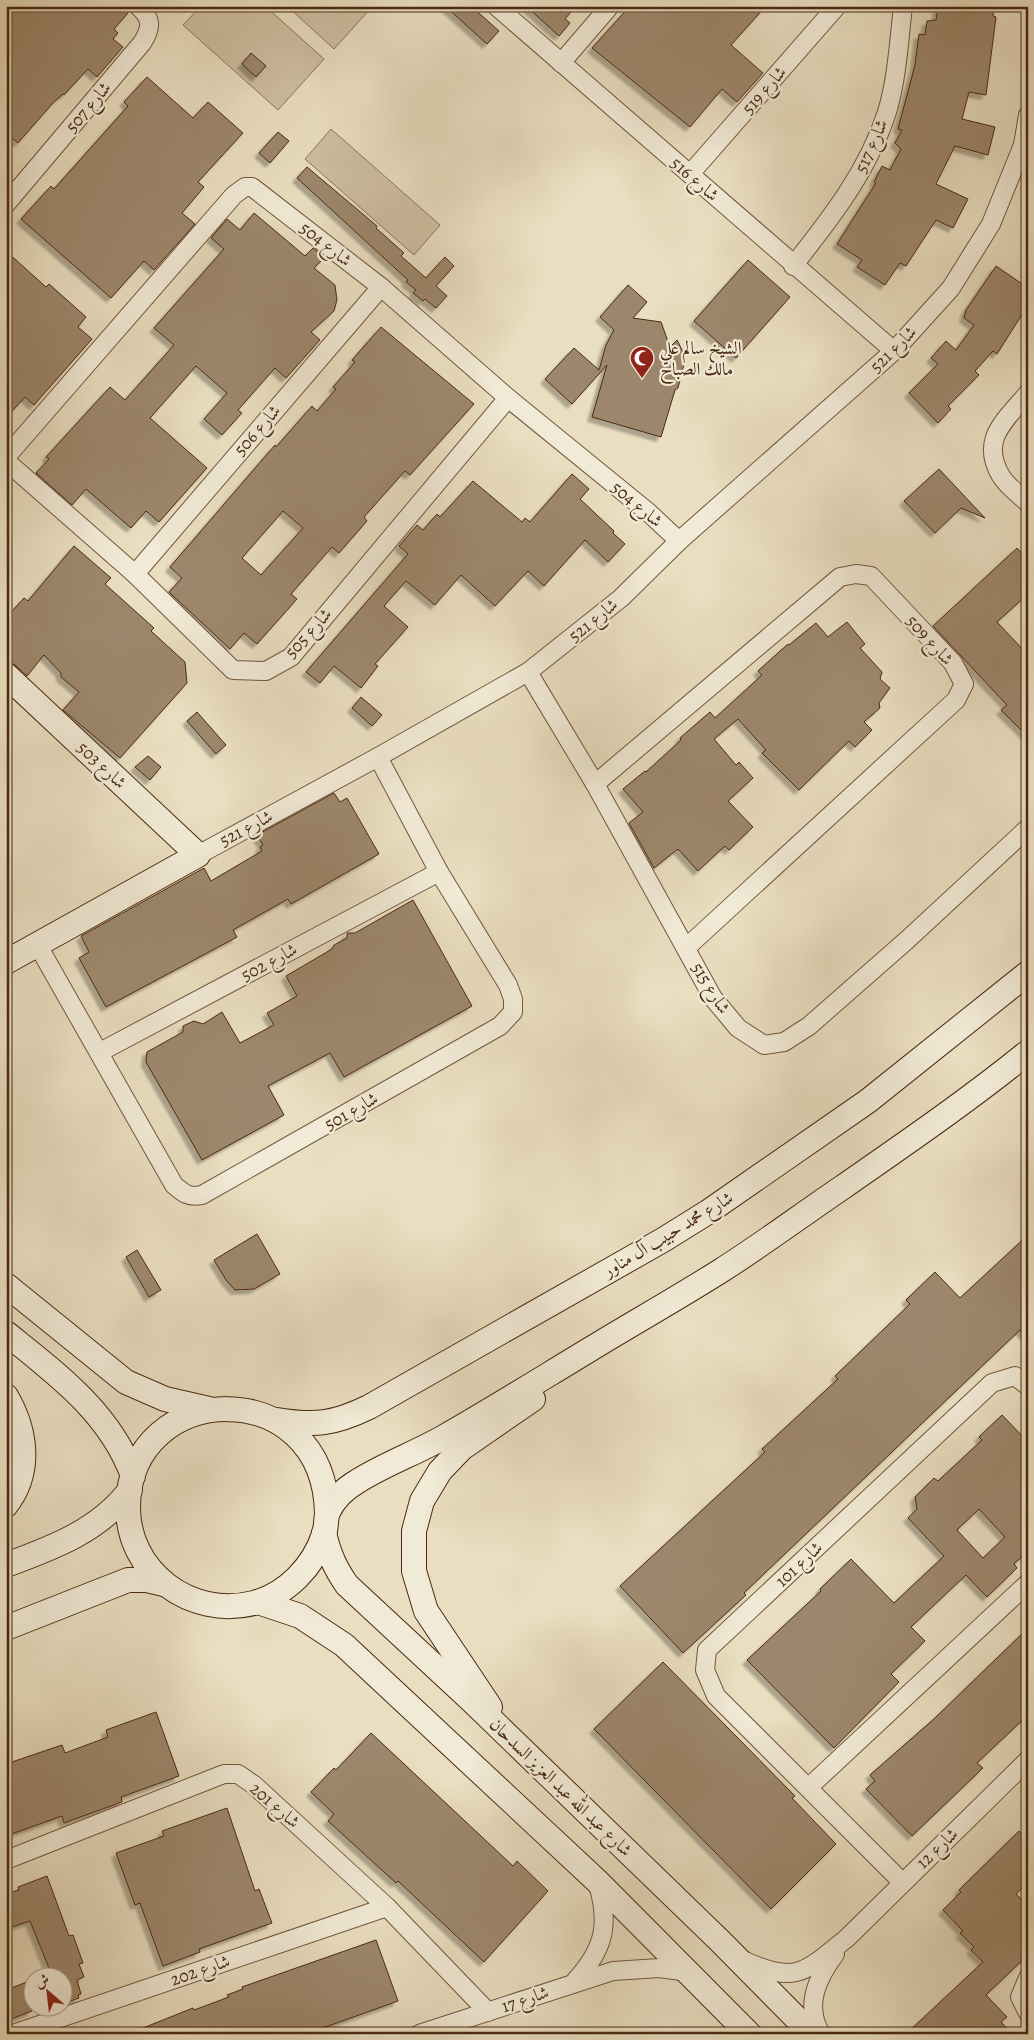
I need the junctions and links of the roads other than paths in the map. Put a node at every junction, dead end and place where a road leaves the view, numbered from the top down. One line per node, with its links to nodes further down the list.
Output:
1 (138, 6): 9 (street, شارع 507)
2 (496, 6): 6 (street, شارع 516)
3 (610, 6): 6 (street)
4 (837, 6): 8 (street, شارع 519)
5 (903, 6): 10 (street, شارع 517)
6 (561, 63): 8 (street, شارع 516)
7 (1028, 115): 12 (street, شارع 521)
8 (690, 174): 10 (street, شارع 516)
9 (6, 204)
10 (793, 266): 12 (street, شارع 516)
11 (381, 287): 14 (street, شارع 504); 15 (street, شارع 504); 19 (street, شارع 506)
12 (894, 351): 18 (street, شارع 521)
13 (1028, 393): 17 (street)
14 (508, 398): 18 (street, شارع 504); 19 (street, شارع 505)
15 (6, 457)
16 (6, 461): 19 (street, شارع 505)
17 (1028, 503)
18 (680, 541): 20 (street, شارع 521)
19 (135, 574)
20 (528, 672): 22 (street, شارع 521); 23 (street, شارع 515)
21 (6, 675): 25 (main road, شارع 503)
22 (378, 757): 25 (street, شارع 521); 26 (street, شارع 501)
23 (596, 784): 28 (street, شارع 515); 28 (street, شارع 509)
24 (1028, 828): 28 (street, شارع 515)
25 (198, 855): 27 (main road, شارع 521)
26 (439, 872): 31 (street, شارع 502); 31 (street, شارع 501)
27 (37, 944): 29 (main road, شارع 521); 31 (street, شارع 501)
28 (687, 947)
29 (6, 962)
30 (1028, 973): 39 (main road, شارع محمد حبيب آل مناور)
31 (100, 1052)
32 (1028, 1052): 35 (main road)
33 (6, 1285): 38 (main road)
34 (6, 1333): 40 (main road)
35 (552, 1372): 42 (main road); 48 (main road)
36 (1028, 1386): 50 (street, شارع 101)
37 (6, 1396): 41 (main road)
38 (213, 1409): 39 (main road); 40 (main road)
39 (274, 1419): 42 (main road, شارع عبد الله عبد العزيز السدحان)
40 (131, 1483): 43 (main road); 45 (main road)
41 (6, 1505)
42 (326, 1524): 46 (main road); 48 (main road, شارع عبد الله عبد العزيز السدحان)
43 (6, 1565)
44 (1028, 1583): 50 (street)
45 (164, 1584): 46 (main road); 47 (main road)
46 (258, 1602): 52 (main road)
47 (6, 1628)
48 (499, 1727): 56 (main road, شارع عبد الله عبد العزيز السدحان)
49 (1028, 1760): 53 (street, شارع 12)
50 (809, 1787): 53 (street, شارع 101)
51 (6, 1860): 54 (street, شارع 201)
52 (597, 1881): 57 (main road); 59 (street)
53 (902, 1882): 55 (street, شارع 12)
54 (387, 1906): 60 (street, شارع 201); 62 (street, شارع 202)
55 (847, 1938): 56 (street, شارع 12); 66 (street, شارع 12)
56 (720, 1941): 65 (main road, شارع عبد الله عبد العزيز السدحان)
57 (689, 1972): 59 (street, شارع 17); 64 (main road)
58 (1028, 1978): 61 (street)
59 (574, 1983): 60 (street, شارع 17)
60 (488, 2012): 63 (street, شارع 17)
61 (1028, 2013)
62 (13, 2034)
63 (419, 2034)
64 (749, 2034)
65 (812, 2034)
66 (820, 2034)

